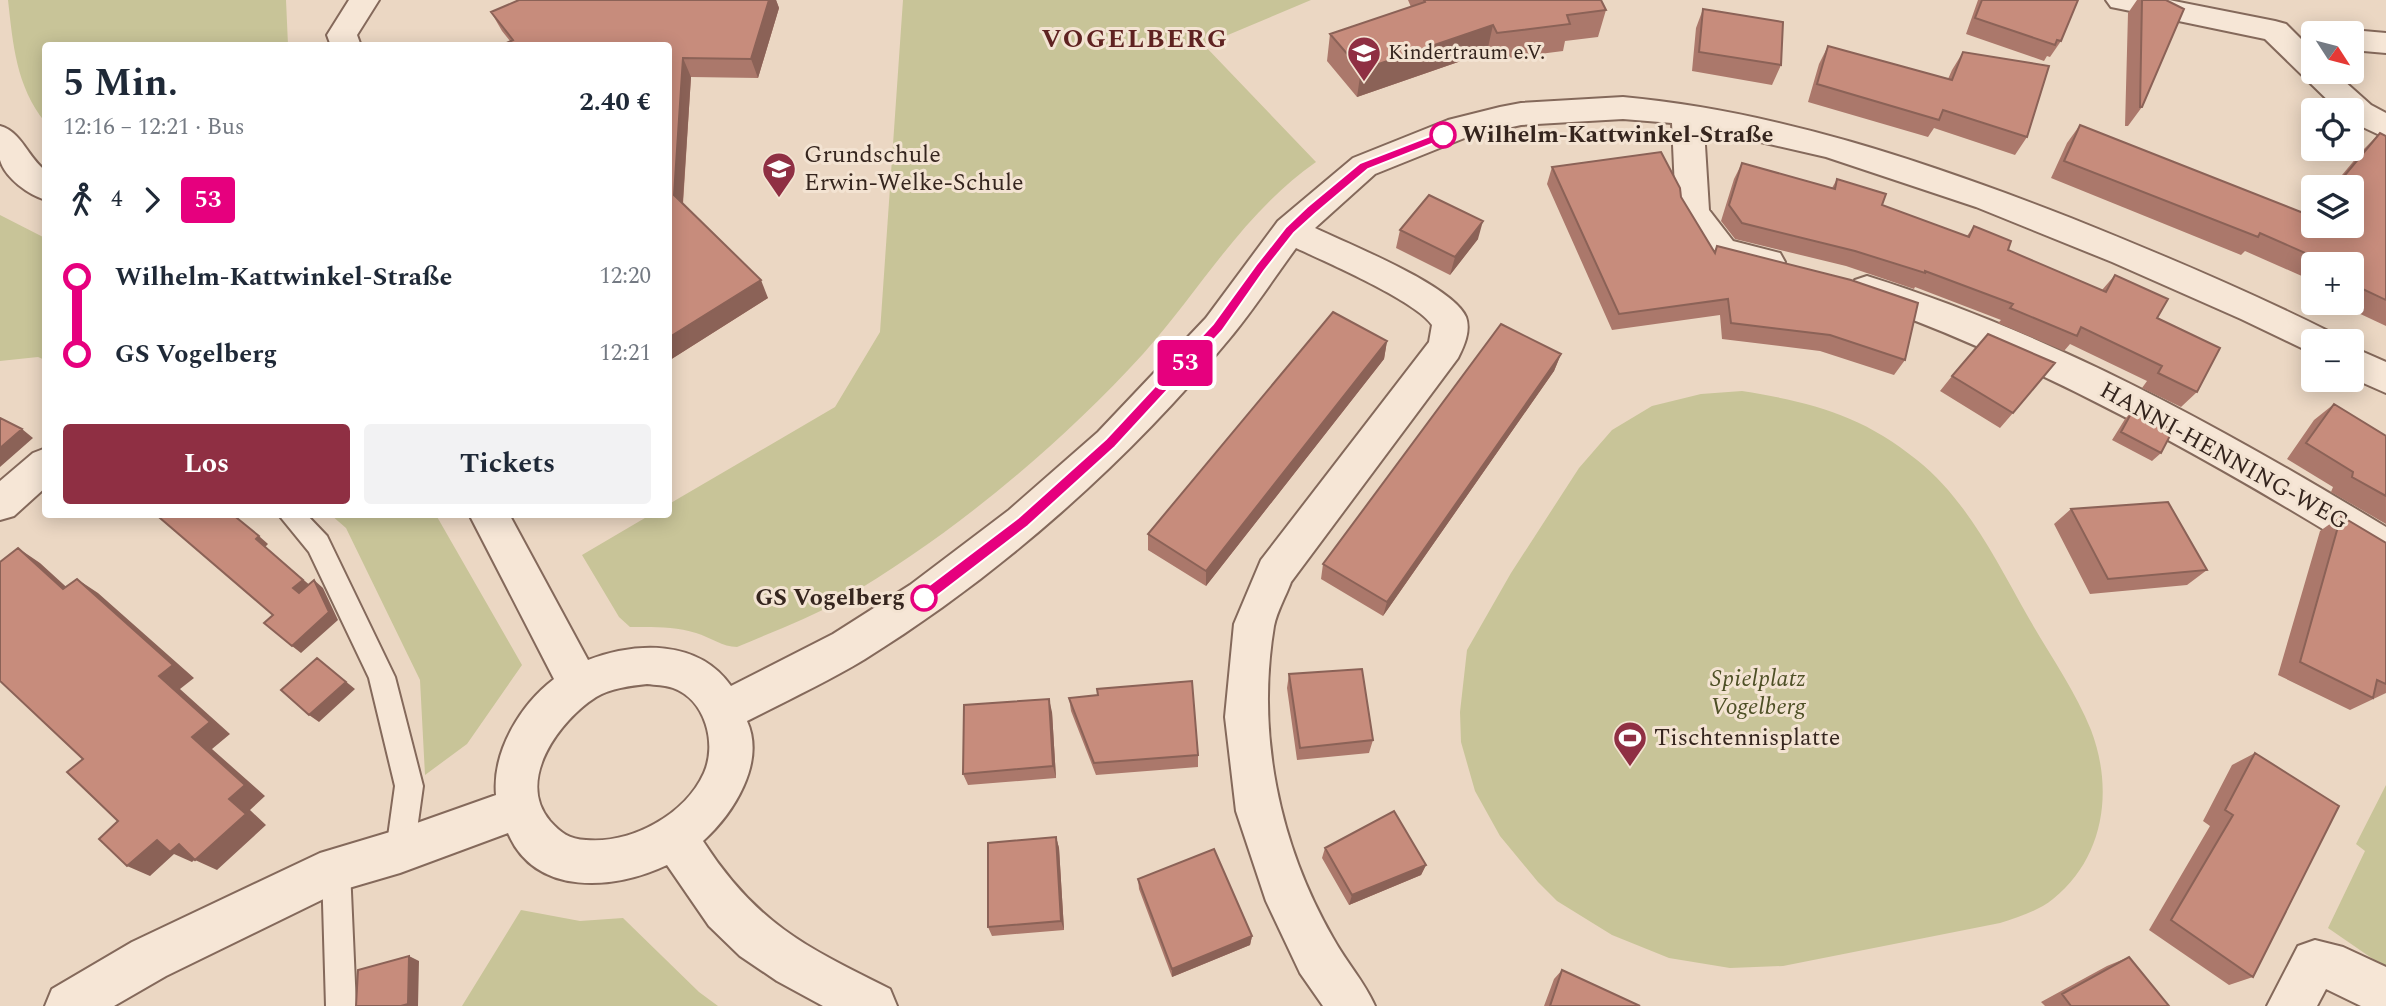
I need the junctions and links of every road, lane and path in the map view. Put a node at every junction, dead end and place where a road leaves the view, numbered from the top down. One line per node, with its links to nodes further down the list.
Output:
1 (364, 0): 6 (street)
2 (2121, 0): 3 (street)
3 (2276, 31): 4 (street); 8 (street)
4 (2301, 35)
5 (2364, 41): 7 (street)
6 (345, 42)
7 (2386, 43)
8 (2301, 57)
9 (2328, 84): 11 (street)
10 (1687, 114): 14 (street); 15 (street); 17 (street)
11 (2386, 127)
12 (0, 137): 13 (street)
13 (42, 185)
14 (1290, 230): 26 (street); 35 (street)
15 (1800, 270)
16 (1834, 279): 24 (street, HANNI-HENNING-WEG)
17 (2301, 334)
18 (2364, 367): 19 (street)
19 (2386, 379)
20 (42, 467): 21 (street)
21 (0, 504)
22 (294, 518): 29 (lane)
23 (490, 518): 25 (street)
24 (2386, 547)
25 (578, 686): 26 (street); 27 (street)
26 (724, 711): 28 (street)
27 (518, 808): 28 (street); 29 (street)
28 (676, 839): 34 (street)
29 (400, 851): 30 (street)
30 (336, 869): 32 (street); 33 (lane)
31 (2386, 994): 36 (street)
32 (69, 1006)
33 (341, 1006)
34 (873, 1006)
35 (1351, 1006)
36 (2291, 1006)

